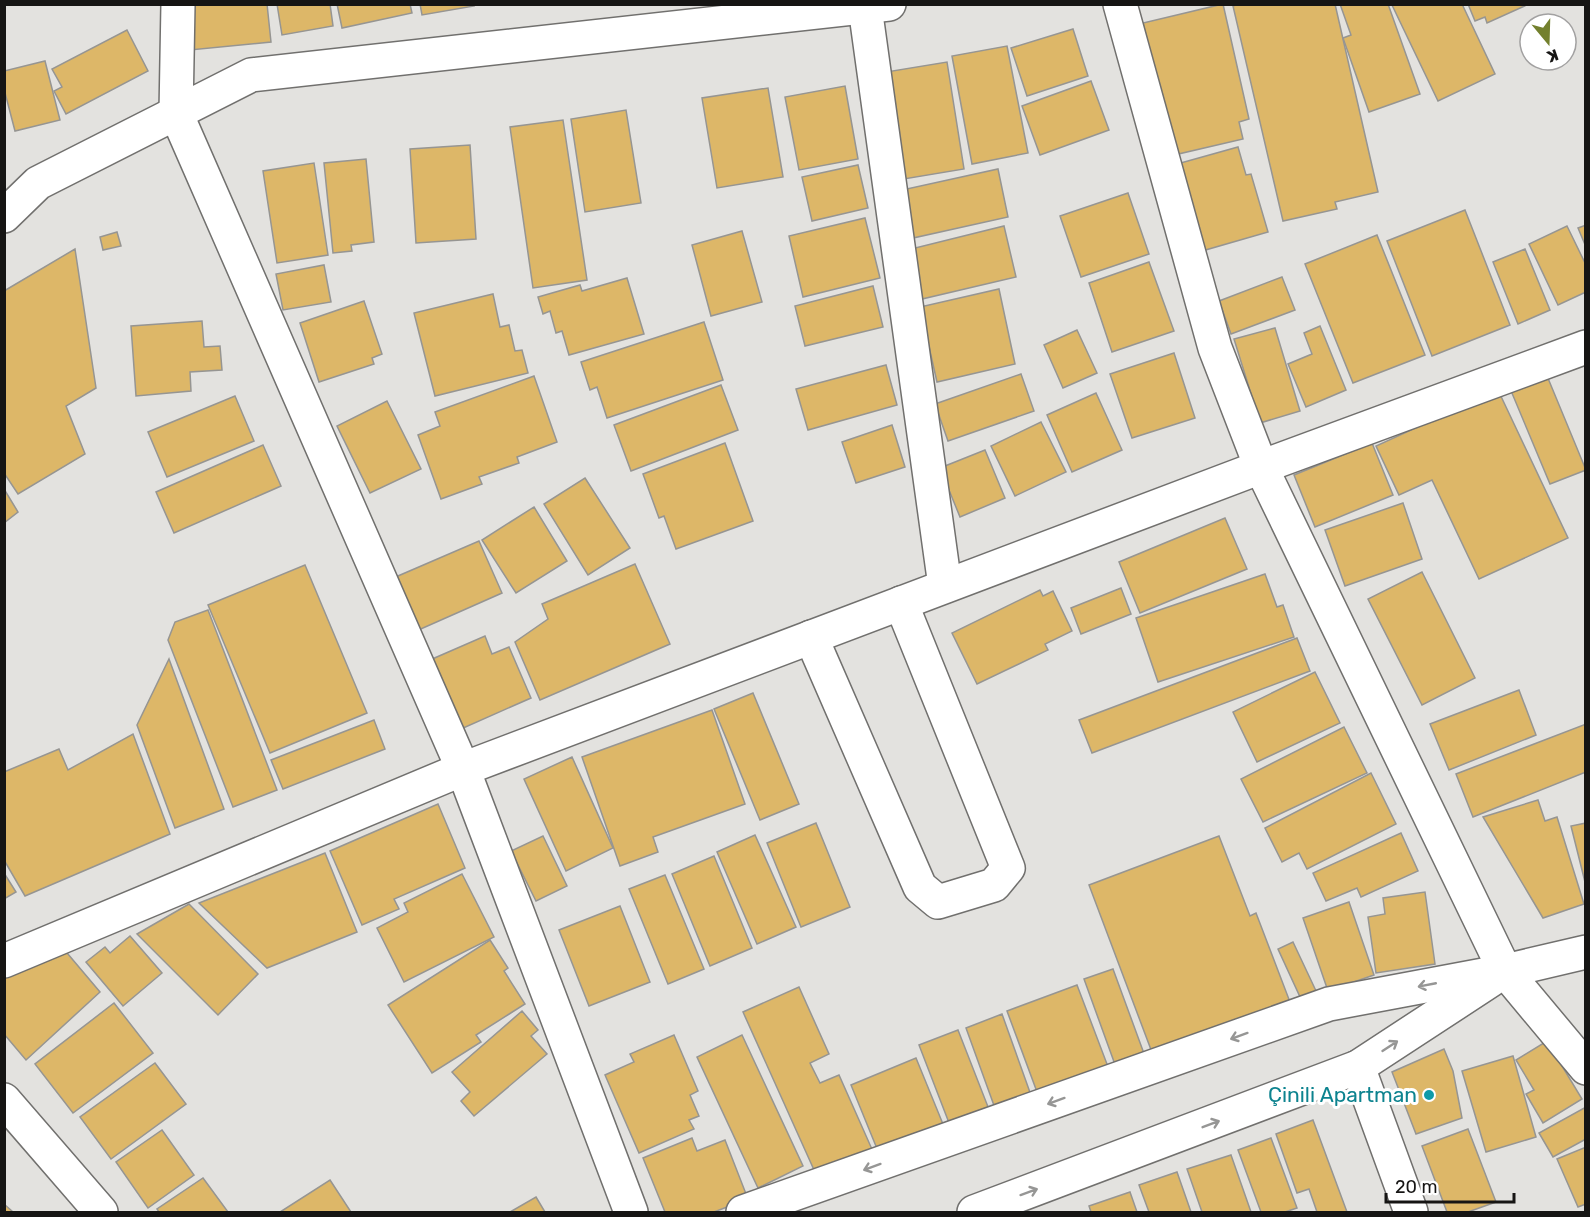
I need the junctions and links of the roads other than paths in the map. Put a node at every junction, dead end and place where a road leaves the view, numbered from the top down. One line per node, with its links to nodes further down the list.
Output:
1 (178, 4): 4 (street)
2 (1120, 4): 7 (street)
3 (877, 6): 4 (street); 8 (street)
4 (176, 112): 5 (street); 11 (street)
5 (4, 216)
6 (1586, 347): 7 (street)
7 (1261, 467): 8 (street); 14 (street)
8 (945, 586): 9 (street)
9 (901, 603): 10 (street); 10 (street)
10 (811, 637): 11 (street)
11 (463, 769): 13 (street); 19 (street)
12 (1586, 952): 14 (street)
13 (4, 961)
14 (1505, 971): 15 (street, one-way to 14); 16 (street); 20 (street, one-way to 20)
15 (1358, 1067): 21 (street, one-way to 15); 22 (street)
16 (1586, 1068)
17 (4, 1100): 18 (street)
18 (101, 1212)
19 (631, 1212)
20 (743, 1212)
21 (974, 1212)
22 (1411, 1212)

